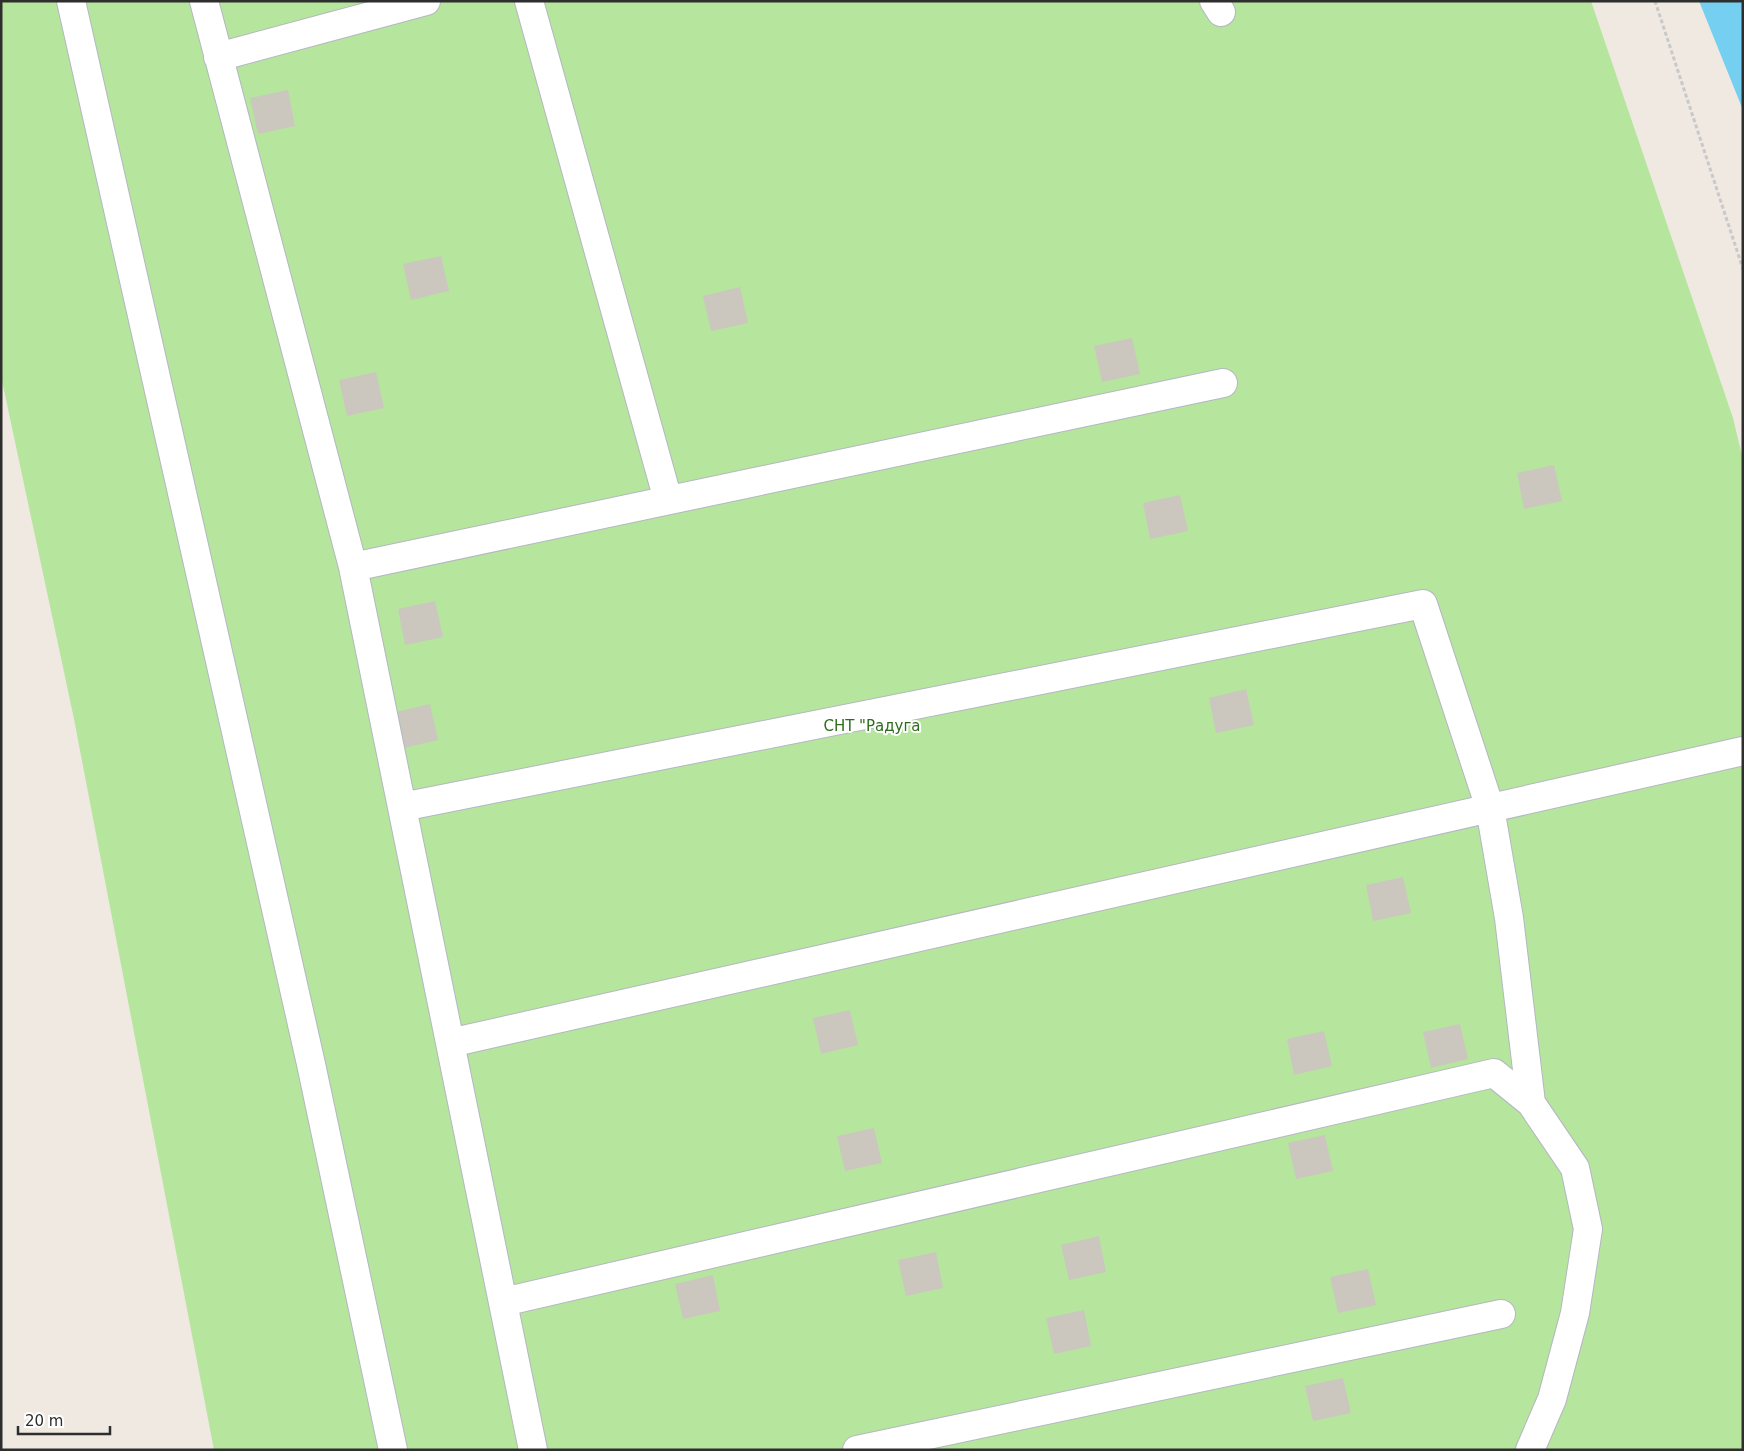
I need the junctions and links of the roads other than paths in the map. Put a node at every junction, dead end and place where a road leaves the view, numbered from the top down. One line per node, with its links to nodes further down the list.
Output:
1 (71, 1): 16 (street)
2 (204, 1): 5 (street)
3 (426, 1): 5 (street)
4 (529, 1): 7 (street)
5 (218, 57): 8 (street)
6 (1223, 383): 7 (street)
7 (668, 500): 8 (street)
8 (353, 566): 10 (street)
9 (1743, 751): 11 (street)
10 (402, 807): 11 (street); 12 (street)
11 (1490, 808): 12 (street); 13 (street)
12 (450, 1043): 14 (street)
13 (1531, 1103): 14 (street); 19 (street)
14 (502, 1302): 17 (street)
15 (1501, 1314): 18 (street)
16 (392, 1450)
17 (533, 1450)
18 (858, 1450)
19 (1530, 1450)

